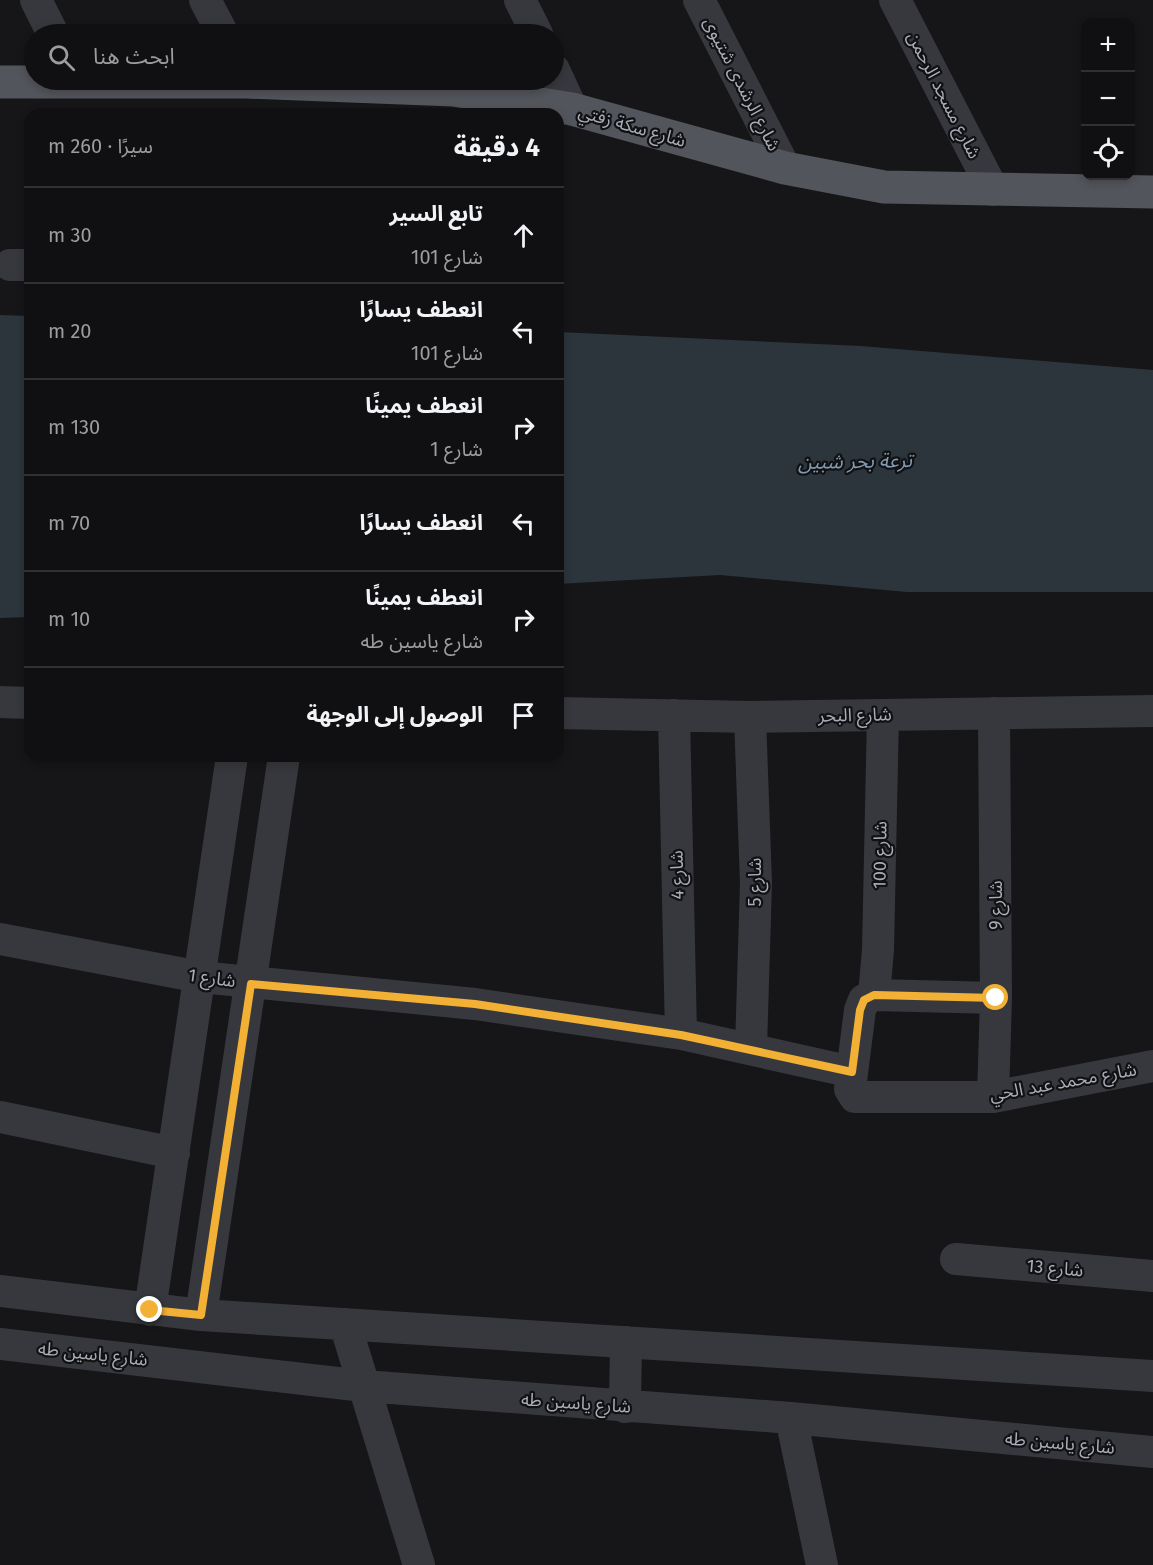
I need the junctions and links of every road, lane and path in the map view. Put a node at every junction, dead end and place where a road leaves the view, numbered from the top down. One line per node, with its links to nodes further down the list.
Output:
1 (36, 0): 6 (street)
2 (206, 0): 7 (street)
3 (520, 0): 8 (street)
4 (699, 0): 17 (street, شارع الرشدى شتيوى)
5 (895, 0): 18 (street, شارع مسجد الرحمن)
6 (48, 24)
7 (218, 24)
8 (532, 24)
9 (0, 82): 10 (main road, شارع سكة زفتي)
10 (24, 82)
11 (453, 90): 13 (main road, شارع سكة زفتي)
12 (563, 90): 16 (street)
13 (507, 106): 14 (main road, شارع سكة زفتي)
14 (550, 108)
15 (564, 109): 16 (main road, شارع سكة زفتي)
16 (572, 109): 17 (main road, شارع سكة زفتي)
17 (785, 168): 18 (main road, شارع سكة زفتي)
18 (993, 190): 19 (main road, شارع سكة زفتي)
19 (1153, 192)
20 (0, 702): 21 (street)
21 (24, 703)
22 (1153, 711): 24 (street, شارع البحر)
23 (564, 713): 26 (street, شارع البحر)
24 (994, 713): 25 (street, شارع البحر); 34 (street, شارع 9)
25 (883, 715): 27 (street, شارع البحر); 33 (street, شارع 100)
26 (674, 716): 27 (street, شارع البحر); 35 (street, شارع 4)
27 (750, 717): 36 (street, شارع 5)
28 (231, 762): 31 (street)
29 (283, 762): 32 (street)
30 (0, 939): 31 (street, شارع 1)
31 (205, 978): 32 (street, شارع 1); 41 (street)
32 (246, 983): 35 (street, شارع 1); 46 (street)
33 (874, 995): 34 (street); 38 (street)
34 (996, 998): 39 (street, شارع 9)
35 (681, 1035): 36 (street, شارع 1)
36 (751, 1048): 38 (street, شارع 1)
37 (1153, 1066): 39 (street, شارع محمد عبد الحي)
38 (852, 1072): 39 (street, شارع محمد عبد الحي)
39 (993, 1097)
40 (0, 1117): 41 (street)
41 (174, 1153): 45 (street)
42 (956, 1259): 43 (street, شارع 13)
43 (1153, 1276)
44 (0, 1291): 45 (street)
45 (150, 1310): 46 (street)
46 (201, 1315): 47 (street)
47 (345, 1324): 48 (street); 51 (street)
48 (626, 1342): 50 (street); 52 (street)
49 (0, 1344): 51 (street, شارع ياسين طه)
50 (1153, 1376)
51 (364, 1386): 52 (street, شارع ياسين طه); 55 (street)
52 (625, 1407): 53 (street, شارع ياسين طه)
53 (791, 1418): 54 (street, شارع ياسين طه); 56 (street)
54 (1153, 1452)
55 (419, 1565)
56 (822, 1565)

